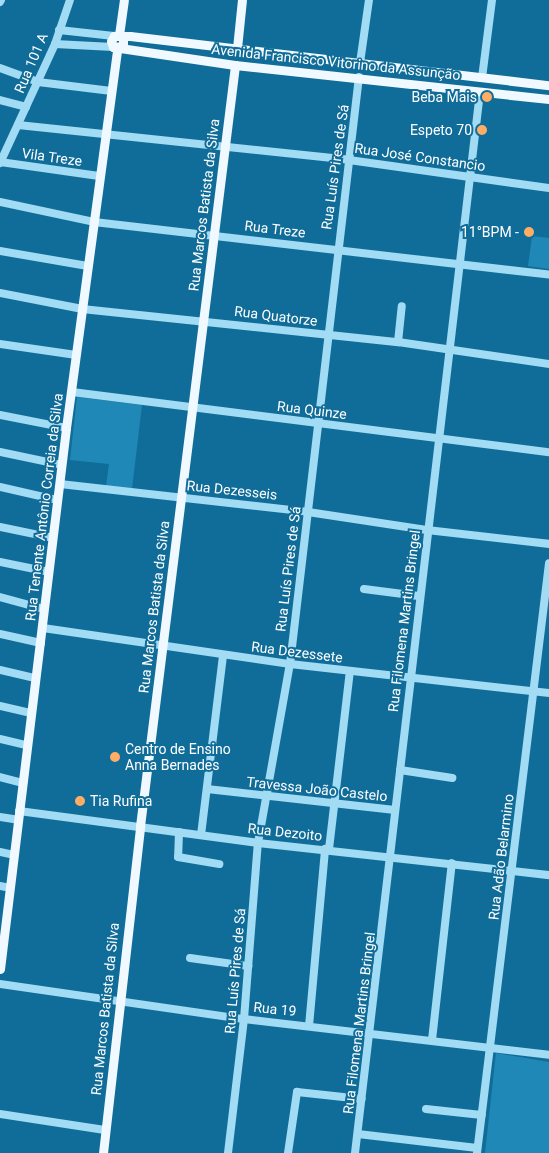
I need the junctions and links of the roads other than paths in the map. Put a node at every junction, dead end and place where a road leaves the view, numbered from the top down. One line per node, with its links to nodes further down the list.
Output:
1 (70, 0): 6 (street, Rua 101 A)
2 (124, 0): 7 (main road, Rua Tenente Antônio Correia da Silva)
3 (242, 0): 10 (main road)
4 (368, 0): 11 (street)
5 (492, 0): 16 (street)
6 (59, 30): 7 (street); 8 (street, Rua 101 A)
7 (119, 36): 9 (main road, Rua Tenente Antônio Correia da Silva); 10 (main road, Avenida Francisco Vitorino da Assunção)
8 (55, 44): 9 (street); 18 (street, Rua 101 A)
9 (117, 48): 12 (main road, Avenida Francisco Vitorino da Assunção); 20 (main road, Rua Tenente Antônio Correia da Silva)
10 (237, 49): 11 (main road, Avenida Francisco Vitorino da Assunção); 12 (main road); 12 (main road)
11 (360, 63): 13 (main road, Avenida Francisco Vitorino da Assunção)
12 (235, 65): 15 (main road, Avenida Francisco Vitorino da Assunção); 27 (main road, Rua Marcos Batista da Silva)
13 (392, 67): 16 (main road, Avenida Francisco Vitorino da Assunção); 17 (main road)
14 (0, 68): 18 (street)
15 (359, 77): 17 (main road, Avenida Francisco Vitorino da Assunção); 28 (street, Rua Luís Pires de Sá)
16 (482, 78): 19 (main road, Avenida Francisco Vitorino da Assunção); 21 (main road)
17 (391, 81): 21 (main road, Avenida Francisco Vitorino da Assunção)
18 (38, 82): 20 (street); 24 (street, Rua 101 A)
19 (549, 85)
20 (112, 91): 26 (main road, Rua Tenente Antônio Correia da Silva)
21 (480, 92): 22 (main road, Avenida Francisco Vitorino da Assunção); 31 (street, Rua Filomena Martins Bringel)
22 (549, 99)
23 (0, 100): 24 (street)
24 (26, 107): 25 (street, Rua 101 A)
25 (18, 125): 26 (street, Rua José Constancio); 29 (street, Rua 101 A)
26 (106, 134): 27 (street, Rua José Constancio); 30 (main road, Rua Tenente Antônio Correia da Silva)
27 (224, 146): 28 (street, Rua José Constancio); 35 (main road, Rua Marcos Batista da Silva)
28 (349, 160): 31 (street, Rua José Constancio); 36 (street, Rua Luís Pires de Sá)
29 (0, 162): 30 (street, Vila Treze)
30 (100, 176): 34 (main road, Rua Tenente Antônio Correia da Silva)
31 (472, 177): 32 (street, Rua José Constancio); 38 (street, Rua Filomena Martins Bringel)
32 (549, 188)
33 (0, 202): 34 (street, Rua Treze)
34 (94, 222): 35 (street, Rua Treze); 39 (main road, Rua Tenente Antônio Correia da Silva)
35 (214, 234): 36 (street, Rua Treze); 44 (main road, Rua Marcos Batista da Silva)
36 (336, 248): 38 (street, Rua Treze); 45 (street, Rua Luís Pires de Sá)
37 (0, 251): 39 (street)
38 (459, 265): 40 (street, Rua Treze); 48 (street, Rua Filomena Martins Bringel)
39 (88, 266): 43 (main road, Rua Tenente Antônio Correia da Silva)
40 (549, 275)
41 (0, 293): 43 (street, Rua Quatorze)
42 (402, 306): 46 (street)
43 (82, 308): 44 (street, Rua Quatorze); 49 (main road, Rua Tenente Antônio Correia da Silva)
44 (203, 321): 45 (street, Rua Quatorze); 52 (main road, Rua Marcos Batista da Silva)
45 (328, 335): 46 (street, Rua Quatorze); 54 (street, Rua Luís Pires de Sá)
46 (398, 342): 48 (street, Rua Quatorze)
47 (0, 344): 49 (street)
48 (449, 352): 50 (street, Rua Quatorze); 56 (street, Rua Filomena Martins Bringel)
49 (76, 355): 51 (main road, Rua Tenente Antônio Correia da Silva)
50 (549, 364)
51 (72, 392): 52 (street, Rua Quinze); 55 (main road, Rua Tenente Antônio Correia da Silva)
52 (193, 407): 54 (street, Rua Quinze); 62 (main road, Rua Marcos Batista da Silva)
53 (0, 415): 55 (street)
54 (316, 423): 56 (street, Rua Quinze); 64 (street, Rua Luís Pires de Sá)
55 (66, 428): 59 (main road, Rua Tenente Antônio Correia da Silva)
56 (438, 439): 58 (street, Rua Quinze); 66 (street, Rua Filomena Martins Bringel)
57 (0, 452): 59 (street)
58 (549, 452)
59 (62, 465): 60 (main road, Rua Tenente Antônio Correia da Silva)
60 (60, 484): 62 (street, Rua Dezesseis); 63 (main road, Rua Tenente Antônio Correia da Silva)
61 (0, 487): 63 (street)
62 (183, 498): 64 (street, Rua Dezesseis); 79 (main road, Rua Marcos Batista da Silva)
63 (57, 500): 67 (main road, Rua Tenente Antônio Correia da Silva)
64 (308, 512): 66 (street, Rua Dezesseis); 81 (street, Rua Luís Pires de Sá)
65 (0, 527): 67 (street)
66 (427, 530): 68 (street, Rua Dezesseis); 73 (street, Rua Filomena Martins Bringel)
67 (53, 538): 71 (main road, Rua Tenente Antônio Correia da Silva)
68 (549, 544)
69 (0, 562): 71 (street)
70 (549, 563): 86 (street, Rua Adão Belarmino)
71 (49, 572): 75 (main road, Rua Tenente Antônio Correia da Silva)
72 (364, 589): 73 (street)
73 (419, 596): 85 (street, Rua Filomena Martins Bringel)
74 (0, 597): 75 (street)
75 (44, 609): 76 (main road, Rua Tenente Antônio Correia da Silva)
76 (42, 628): 78 (main road, Rua Tenente Antônio Correia da Silva); 79 (street, Rua Dezessete)
77 (0, 634): 78 (street)
78 (41, 643): 84 (main road, Rua Tenente Antônio Correia da Silva)
79 (163, 646): 80 (street, Rua Dezessete); 102 (main road, Rua Marcos Batista da Silva)
80 (223, 655): 81 (street, Rua Dezessete); 96 (street)
81 (290, 664): 83 (street, Rua Dezessete); 97 (street, Rua Luís Pires de Sá)
82 (0, 670): 84 (street)
83 (350, 671): 85 (street, Rua Dezessete); 98 (street)
84 (35, 678): 89 (main road, Rua Tenente Antônio Correia da Silva)
85 (410, 679): 86 (street, Rua Dezessete); 92 (street, Rua Filomena Martins Bringel)
86 (532, 691): 87 (street, Rua Dezessete); 112 (street, Rua Adão Belarmino)
87 (549, 693)
88 (0, 706): 89 (street)
89 (31, 713): 91 (main road, Rua Tenente Antônio Correia da Silva)
90 (0, 739): 91 (street)
91 (27, 745): 95 (main road, Rua Tenente Antônio Correia da Silva)
92 (400, 770): 94 (street); 99 (street, Rua Filomena Martins Bringel)
93 (0, 777): 95 (street)
94 (452, 778)
95 (23, 783): 101 (main road, Rua Tenente Antônio Correia da Silva)
96 (207, 789): 97 (street, Travessa João Castelo); 104 (street)
97 (266, 798): 98 (street, Travessa João Castelo); 105 (street, Rua Luís Pires de Sá)
98 (336, 802): 99 (street, Travessa João Castelo); 106 (street)
99 (395, 810): 109 (street, Rua Filomena Martins Bringel)
100 (0, 816): 101 (street, Rua Dezoito)
101 (19, 816): 102 (street, Rua Dezoito); 108 (main road, Rua Tenente Antônio Correia da Silva)
102 (140, 826): 103 (street, Rua Dezoito); 121 (main road, Rua Marcos Batista da Silva)
103 (179, 832): 104 (street, Rua Dezoito); 111 (street)
104 (201, 835): 105 (street, Rua Dezoito)
105 (258, 843): 106 (street, Rua Dezoito); 119 (street, Rua Luís Pires de Sá)
106 (327, 849): 109 (street, Rua Dezoito); 123 (street)
107 (0, 852): 108 (street)
108 (14, 855): 115 (main road, Rua Tenente Antônio Correia da Silva)
109 (391, 857): 110 (street, Rua Dezoito); 124 (street, Rua Filomena Martins Bringel)
110 (452, 863): 112 (street, Rua Dezoito); 125 (street)
111 (219, 864)
112 (512, 871): 113 (street, Rua Dezoito); 126 (street, Rua Adão Belarmino)
113 (549, 875)
114 (0, 886): 115 (street)
115 (10, 888): 116 (main road, Rua Tenente Antônio Correia da Silva)
116 (3, 923): 118 (main road, Rua Tenente Antônio Correia da Silva)
117 (190, 958): 119 (street)
118 (0, 963)
119 (248, 966): 122 (street, Rua Luís Pires de Sá)
120 (0, 984): 121 (street, Rua 19)
121 (120, 1000): 122 (street, Rua 19); 132 (main road, Rua Marcos Batista da Silva)
122 (244, 1019): 123 (street, Rua 19); 136 (street, Rua Luís Pires de Sá)
123 (309, 1026): 124 (street, Rua 19)
124 (372, 1033): 125 (street, Rua 19); 128 (street, Rua Filomena Martins Bringel)
125 (432, 1040): 126 (street, Rua 19)
126 (491, 1048): 127 (street, Rua 19); 131 (street, Rua Adão Belarmino)
127 (549, 1055)
128 (362, 1099): 133 (street, Rua Filomena Martins Bringel); 137 (street)
129 (426, 1109): 131 (street)
130 (0, 1114): 132 (street)
131 (482, 1115): 134 (street, Rua Adão Belarmino)
132 (105, 1130): 135 (main road, Rua Marcos Batista da Silva)
133 (358, 1134): 134 (street); 138 (street, Rua Filomena Martins Bringel)
134 (477, 1151)
135 (103, 1153)
136 (228, 1153)
137 (288, 1153)
138 (355, 1153)

